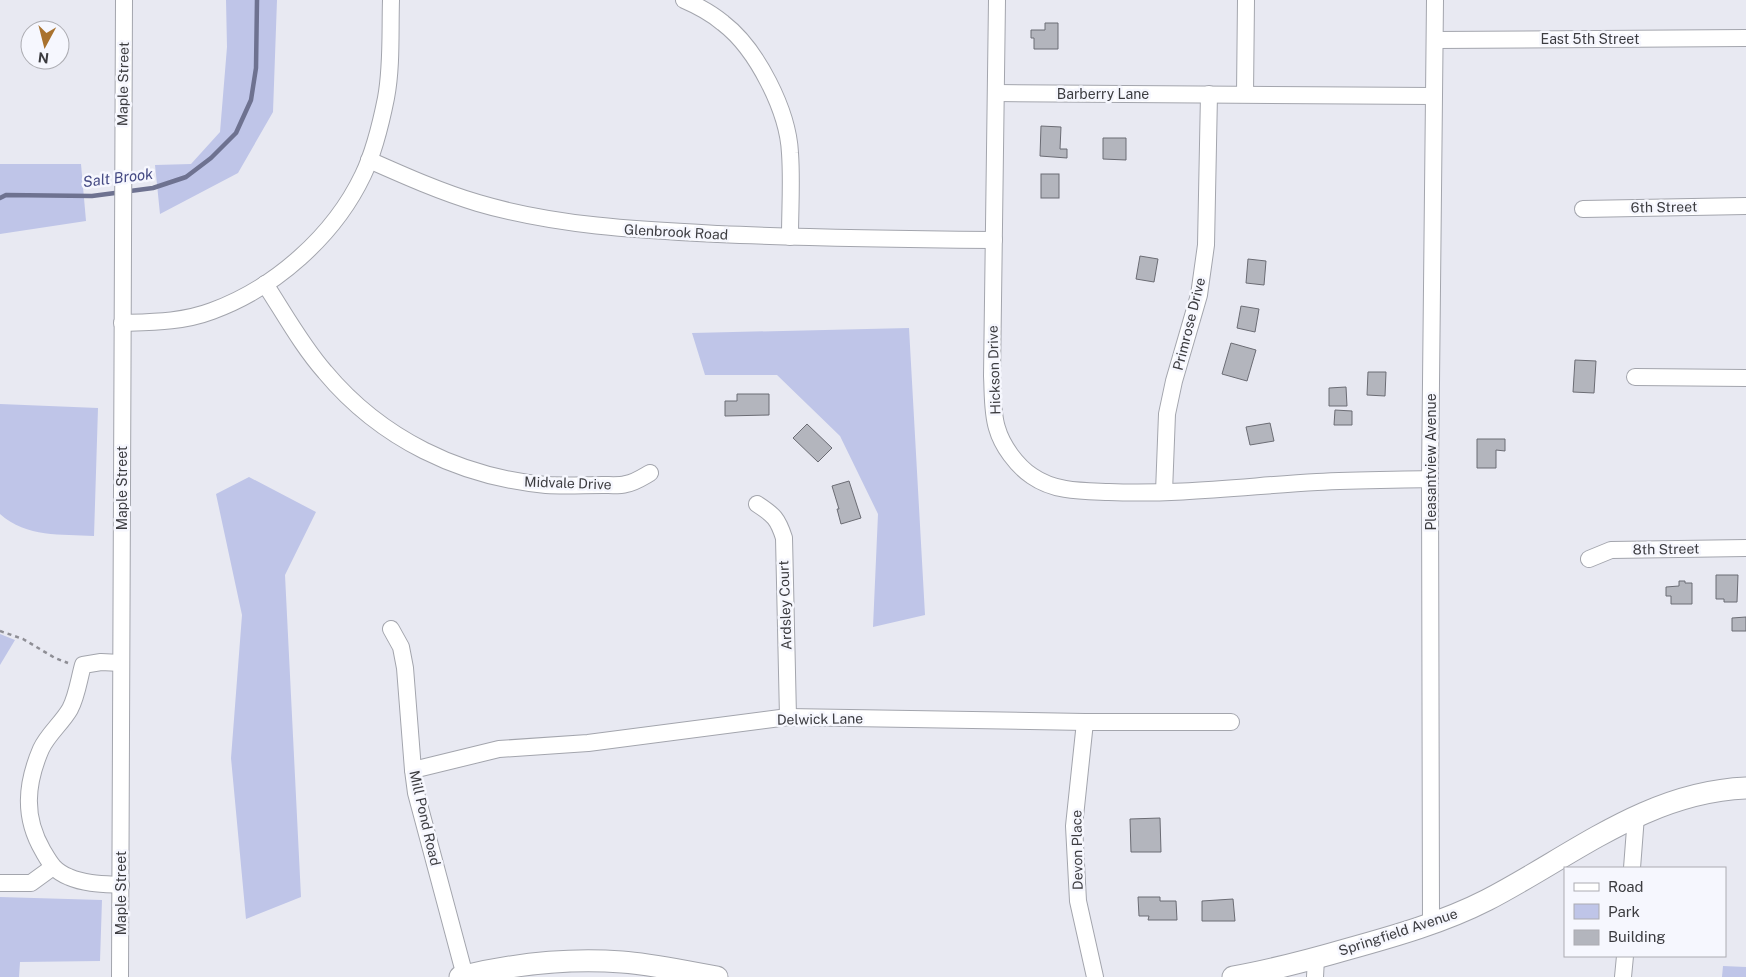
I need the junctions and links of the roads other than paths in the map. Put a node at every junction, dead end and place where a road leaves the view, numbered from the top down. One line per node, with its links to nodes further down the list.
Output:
1 (124, 0): 19 (street, Maple Street)
2 (391, 0): 13 (street)
3 (684, 0): 16 (street)
4 (997, 0): 9 (street, Hickson Drive)
5 (1246, 0): 11 (street)
6 (1435, 0): 8 (street, Pleasantview Avenue)
7 (1746, 38): 8 (street, East 5th Street)
8 (1435, 40): 12 (street, Pleasantview Avenue)
9 (996, 93): 10 (street, Barberry Lane); 17 (street, Hickson Drive)
10 (1209, 94): 11 (street, Barberry Lane); 24 (street, Primrose Drive)
11 (1245, 94): 12 (street)
12 (1433, 96): 23 (street, Pleasantview Avenue)
13 (369, 160): 16 (street, Glenbrook Road); 18 (street)
14 (1746, 206): 15 (street, 6th Street)
15 (1583, 209)
16 (790, 237): 17 (street, Glenbrook Road)
17 (994, 240): 24 (street, Hickson Drive)
18 (265, 284): 19 (street); 22 (street, Midvale Drive)
19 (122, 323): 29 (street, Maple Street)
20 (1635, 376): 21 (street)
21 (1746, 378)
22 (650, 473)
23 (1430, 479): 24 (street, Hickson Drive); 40 (street, Pleasantview Avenue)
24 (1164, 492)
25 (757, 504): 30 (street, Ardsley Court)
26 (1746, 548): 27 (street, 8th Street)
27 (1589, 559)
28 (391, 629): 33 (street, Mill Pond Road)
29 (121, 663): 37 (street); 39 (street, Maple Street)
30 (788, 717): 31 (street, Delwick Lane); 33 (street, Delwick Lane)
31 (1085, 722): 32 (street, Delwick Lane); 47 (street, Devon Place)
32 (1231, 722)
33 (413, 770): 44 (street, Mill Pond Road)
34 (1746, 788): 35 (main road, Springfield Avenue)
35 (1636, 816): 36 (street); 40 (main road, Springfield Avenue)
36 (1632, 867)
37 (52, 868): 38 (street); 39 (street)
38 (0, 883)
39 (121, 885): 45 (street, Maple Street)
40 (1431, 923): 42 (main road, Springfield Avenue)
41 (1625, 957): 49 (street)
42 (1316, 968): 48 (main road, Springfield Avenue)
43 (668, 973): 44 (main road); 46 (main road)
44 (462, 976)
45 (120, 977)
46 (716, 977)
47 (1095, 977)
48 (1234, 977)
49 (1623, 977)

